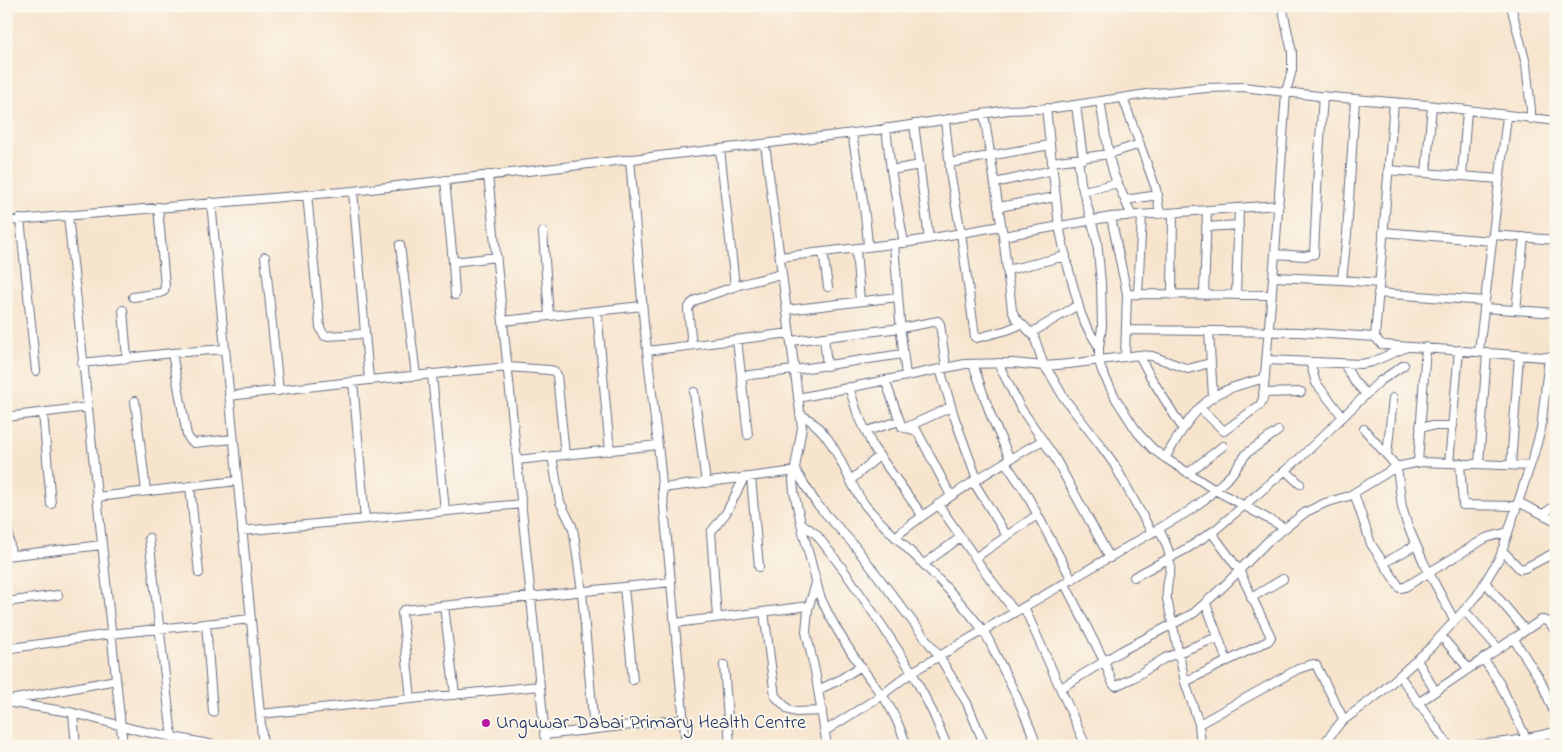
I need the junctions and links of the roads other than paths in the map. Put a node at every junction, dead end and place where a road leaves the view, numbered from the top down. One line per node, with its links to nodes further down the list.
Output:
1 (1282, 6): 3 (street)
2 (1511, 6): 15 (street)
3 (1286, 92): 4 (street); 5 (street); 48 (street)
4 (1322, 96): 6 (street); 80 (street)
5 (1123, 98): 7 (street); 22 (street)
6 (1355, 99): 8 (street); 89 (street)
7 (1100, 101): 9 (street); 25 (street)
8 (1394, 102): 10 (street); 33 (street)
9 (1076, 105): 11 (street); 28 (street)
10 (1432, 106): 12 (street); 34 (street)
11 (1046, 108): 13 (street); 23 (street)
12 (1468, 111): 14 (street); 36 (street)
13 (984, 114): 16 (street); 26 (street)
14 (1507, 116): 15 (street); 37 (street)
15 (1531, 119): 17 (street)
16 (945, 120): 18 (street); 29 (street)
17 (1556, 121)
18 (914, 124): 19 (street); 30 (street)
19 (886, 128): 20 (street); 32 (street)
20 (852, 133): 21 (street); 77 (street)
21 (766, 144): 24 (street); 84 (street)
22 (1140, 144): 25 (street); 44 (street)
23 (1050, 145): 26 (street); 31 (street)
24 (720, 149): 27 (street); 91 (street)
25 (1109, 154): 28 (street); 40 (street)
26 (990, 156): 29 (street); 39 (street)
27 (630, 159): 35 (street); 106 (street)
28 (1081, 159): 31 (street); 41 (street)
29 (950, 163): 68 (street)
30 (920, 165): 32 (street); 72 (street)
31 (1052, 166): 39 (street); 45 (street)
32 (891, 170): 74 (street)
33 (1388, 170): 34 (street); 67 (street)
34 (1426, 173): 36 (street)
35 (488, 175): 38 (street); 83 (street)
36 (1462, 176): 37 (street)
37 (1499, 179): 71 (street)
38 (445, 180): 42 (street); 85 (street)
39 (995, 183): 50 (street)
40 (1118, 183): 41 (street); 46 (street)
41 (1083, 190): 60 (street)
42 (353, 191): 43 (street); 120 (street)
43 (307, 194): 47 (street); 120 (street)
44 (1158, 195): 46 (street); 54 (street)
45 (1056, 197): 50 (street); 64 (street)
46 (1125, 200): 57 (street)
47 (211, 202): 49 (street); 129 (street)
48 (1278, 205): 51 (street); 80 (street)
49 (158, 207): 55 (street); 102 (street)
50 (998, 207): 63 (street)
51 (1239, 208): 52 (street); 62 (street)
52 (1207, 211): 53 (street); 65 (street)
53 (1173, 213): 54 (street); 96 (street)
54 (1160, 214): 56 (street)
55 (68, 215): 59 (street); 144 (street)
56 (1142, 215): 57 (street); 95 (street)
57 (1132, 216): 58 (street)
58 (1111, 217): 60 (street); 94 (street)
59 (20, 219): 61 (street); 155 (street)
60 (1092, 220): 64 (street); 127 (street)
61 (6, 221)
62 (1239, 225): 65 (street); 99 (street)
63 (1001, 226): 68 (street); 69 (street)
64 (1059, 226): 69 (street); 81 (street)
65 (1206, 226): 98 (street)
66 (543, 232): 112 (street)
67 (1383, 232): 71 (street); 90 (street)
68 (961, 233): 72 (street); 114 (street)
69 (1003, 236): 86 (street)
70 (1524, 237): 71 (street); 73 (street); 109 (street)
71 (1493, 238): 104 (street)
72 (929, 239): 74 (street)
73 (1556, 240)
74 (904, 243): 75 (street)
75 (894, 244): 77 (street); 101 (street)
76 (400, 245): 158 (street)
77 (868, 247): 78 (street)
78 (856, 249): 79 (street); 103 (street)
79 (823, 252): 84 (street); 92 (street)
80 (1275, 254): 88 (street)
81 (1066, 256): 86 (street); 105 (street)
82 (265, 257): 166 (street)
83 (497, 257): 85 (street); 113 (street)
84 (780, 257): 87 (street)
85 (453, 262): 97 (street)
86 (1007, 270): 114 (street)
87 (782, 274): 91 (street); 108 (street)
88 (1274, 277): 89 (street); 100 (street)
89 (1342, 280): 90 (street)
90 (1379, 283): 93 (street)
91 (735, 286): 125 (street)
92 (828, 287)
93 (1378, 293): 104 (street); 121 (street)
94 (1127, 294): 95 (street); 116 (street)
95 (1138, 294): 96 (street)
96 (1172, 294): 98 (street)
97 (455, 295)
98 (1204, 295): 99 (street)
99 (1236, 295): 100 (street)
100 (1272, 295): 118 (street)
101 (898, 296): 103 (street); 115 (street)
102 (133, 297)
103 (860, 301): 108 (street)
104 (1485, 304): 109 (street); 132 (street)
105 (1078, 305): 119 (street); 127 (street)
106 (642, 306): 110 (street); 131 (street)
107 (123, 310): 139 (street)
108 (787, 310): 122 (street)
109 (1516, 310): 111 (street)
110 (597, 311): 112 (street); 196 (street)
111 (1556, 313)
112 (549, 316): 113 (street)
113 (503, 320): 152 (street)
114 (1022, 324): 119 (street)
115 (901, 328): 123 (street); 134 (street); 153 (street)
116 (1126, 330): 117 (street); 137 (street)
117 (1209, 331): 118 (street); 146 (street)
118 (1269, 332): 121 (street); 141 (street)
119 (1032, 333): 151 (street)
120 (365, 334): 162 (street)
121 (1375, 336): 126 (street)
122 (790, 337): 123 (street); 124 (street); 154 (street)
123 (824, 337): 150 (street)
124 (738, 340): 125 (street); 159 (street)
125 (692, 345): 131 (street)
126 (1409, 346): 128 (street); 140 (street)
127 (1099, 347): 142 (street)
128 (1426, 347): 130 (street); 184 (street)
129 (225, 349): 133 (street); 171 (street)
130 (1459, 350): 132 (street); 185 (street)
131 (647, 351): 194 (street)
132 (1483, 351): 136 (street); 207 (street)
133 (172, 353): 139 (street); 192 (street)
134 (904, 354): 150 (street); 160 (street)
135 (1139, 355): 137 (street); 146 (street); 187 (street)
136 (1519, 355): 138 (street); 208 (street)
137 (1125, 357): 142 (street)
138 (1553, 358): 209 (street)
139 (127, 359): 144 (street)
140 (1381, 359): 148 (street); 157 (street)
141 (1266, 360): 143 (street); 161 (street)
142 (1099, 361): 151 (street); 201 (street)
143 (1310, 362): 148 (street); 181 (street)
144 (82, 363): 176 (street)
145 (998, 363): 147 (street); 151 (street); 193 (street)
146 (1210, 363): 172 (street)
147 (973, 364): 153 (street); 203 (street)
148 (1344, 364): 170 (street)
149 (1404, 365): 157 (street)
150 (827, 366): 154 (street)
151 (1044, 366): 243 (street)
152 (508, 368): 156 (street); 197 (street); 202 (street)
153 (943, 368): 160 (street); 177 (street)
154 (794, 370): 159 (street); 173 (street)
155 (36, 371)
156 (432, 374): 158 (street); 233 (street)
157 (1390, 374): 170 (street)
158 (416, 376): 162 (street)
159 (741, 376): 191 (street)
160 (906, 376): 163 (street)
161 (1264, 378): 169 (street); 172 (street)
162 (369, 380): 164 (street)
163 (885, 380): 165 (street); 183 (street)
164 (353, 382): 166 (street); 238 (street)
165 (849, 387): 173 (street); 189 (street)
166 (279, 391): 171 (street)
167 (694, 392): 218 (street)
168 (1301, 392): 169 (street)
169 (1263, 393): 178 (street)
170 (1366, 394): 181 (street)
171 (229, 396): 192 (street)
172 (1213, 397): 178 (street)
173 (798, 398): 180 (street)
174 (1393, 398): 198 (street)
175 (135, 401): 223 (street)
176 (88, 407): 179 (street); 226 (street)
177 (951, 407): 186 (street); 216 (street)
178 (1200, 408): 187 (street)
179 (43, 413): 182 (street); 227 (street)
180 (800, 414): 211 (street); 215 (street)
181 (1343, 416): 212 (street)
182 (6, 417)
183 (900, 421): 186 (street); 189 (street)
184 (1420, 426): 185 (street); 204 (street)
185 (1452, 426): 205 (street)
186 (905, 428): 225 (street)
187 (1184, 429): 201 (street)
188 (1364, 429): 198 (street)
189 (866, 431): 200 (street)
190 (1278, 431): 222 (street)
191 (748, 435)
192 (233, 439): 217 (street)
193 (1043, 440): 203 (street); 256 (street)
194 (658, 445): 196 (street); 221 (street)
195 (1223, 446): 213 (street)
196 (610, 451): 197 (street)
197 (565, 455): 199 (street)
198 (1387, 455): 210 (street)
199 (552, 456): 202 (street); 271 (street)
200 (879, 456): 215 (street); 236 (street)
201 (1165, 458): 213 (street)
202 (517, 460): 228 (street)
203 (1008, 460): 216 (street); 237 (street)
204 (1418, 463): 205 (street); 210 (street)
205 (1449, 463): 206 (street)
206 (1460, 463): 207 (street); 230 (street)
207 (1479, 464): 208 (street)
208 (1511, 465): 209 (street)
209 (1530, 466): 230 (street)
210 (1397, 467): 224 (street); 251 (street)
211 (796, 471): 214 (street); 240 (street); 300 (street)
212 (1286, 471): 219 (street); 231 (street)
213 (1188, 473): 222 (street)
214 (747, 477): 218 (street); 260 (street); 283 (street)
215 (851, 480): 247 (street)
216 (975, 480): 225 (street); 246 (street)
217 (238, 481): 220 (street); 242 (street)
218 (706, 483): 221 (street)
219 (1300, 484)
220 (190, 486): 223 (street); 263 (street)
221 (662, 488): 266 (street)
222 (1215, 490): 231 (street); 243 (street)
223 (146, 492): 226 (street)
224 (1354, 493): 241 (street); 258 (street)
225 (950, 496): 229 (street)
226 (97, 497): 250 (street)
227 (51, 504)
228 (522, 504): 233 (street); 273 (street)
229 (938, 504): 236 (street); 248 (street)
230 (1517, 504): 234 (street); 244 (street)
231 (1243, 505): 241 (street); 245 (street)
232 (1556, 505): 234 (street)
233 (445, 511): 238 (street)
234 (1543, 514): 239 (street)
235 (6, 515): 254 (street)
236 (922, 515): 247 (street)
237 (1037, 515): 246 (street); 267 (street)
238 (365, 519): 242 (street)
239 (1556, 521)
240 (801, 523): 269 (street); 308 (street)
241 (1285, 528): 261 (street)
242 (242, 531): 284 (street)
243 (1156, 531): 256 (street); 257 (street)
244 (1508, 532): 252 (street); 262 (street)
245 (1212, 533): 257 (street); 261 (street)
246 (1008, 536): 255 (street)
247 (895, 537): 259 (street)
248 (961, 537): 255 (street); 259 (street)
249 (149, 538): 289 (street)
250 (102, 545): 254 (street); 293 (street)
251 (1416, 545): 258 (street); 262 (street)
252 (1502, 550): 253 (street); 268 (street)
253 (1556, 552)
254 (9, 556)
255 (975, 558): 282 (street)
256 (1110, 558): 267 (street)
257 (1170, 559): 264 (street); 288 (street)
258 (1384, 563): 262 (street)
259 (924, 564): 290 (street)
260 (759, 567)
261 (1239, 570): 274 (street); 276 (street)
262 (1428, 572): 285 (street)
263 (199, 573)
264 (1134, 577)
265 (1283, 579): 274 (street)
266 (671, 582): 270 (street); 286 (street)
267 (1068, 582): 279 (street); 303 (street)
268 (1485, 582): 280 (street); 291 (street)
269 (816, 584): 278 (street); 306 (street)
270 (624, 587): 271 (street); 311 (street)
271 (582, 592): 273 (street); 331 (street)
272 (58, 595): 275 (street)
273 (531, 597): 277 (street); 313 (street)
274 (1251, 598): 304 (street)
275 (6, 602)
276 (1206, 604): 288 (street); 295 (street)
277 (444, 606): 317 (street); 319 (street)
278 (809, 606): 281 (street); 315 (street)
279 (1024, 607): 282 (street); 314 (street)
280 (1464, 610): 285 (street); 298 (street)
281 (764, 612): 283 (street); 322 (street)
282 (1015, 612): 290 (street)
283 (717, 617): 286 (street)
284 (251, 620): 287 (street); 325 (street)
285 (1454, 620): 294 (street)
286 (674, 623): 327 (street)
287 (206, 624): 289 (street); 324 (street)
288 (1173, 624): 299 (street); 303 (street)
289 (160, 629): 293 (street); 336 (street)
290 (983, 630): 300 (street); 351 (street)
291 (1525, 630): 292 (street); 296 (street)
292 (1556, 633)
293 (112, 634): 297 (street); 310 (street)
294 (1441, 636): 302 (street); 307 (street)
295 (1218, 637): 299 (street); 304 (street)
296 (1513, 638): 298 (street); 326 (street)
297 (12, 648)
298 (1498, 648): 301 (street)
299 (1178, 652): 303 (street); 312 (street)
300 (939, 656): 308 (street); 350 (street)
301 (1483, 658): 307 (street); 337 (street)
302 (1417, 660): 309 (street); 316 (street)
303 (1104, 661): 314 (street)
304 (1227, 661): 312 (street)
305 (724, 665): 346 (street)
306 (861, 666): 315 (street); 318 (street)
307 (1468, 668): 316 (street)
308 (912, 672): 318 (street); 349 (street)
309 (1400, 676): 321 (street); 328 (street)
310 (116, 680): 320 (street); 330 (street)
311 (633, 680)
312 (1185, 682): 329 (street)
313 (540, 686): 317 (street); 334 (street)
314 (1061, 688): 352 (street)
315 (818, 690): 322 (street)
316 (1435, 691): 321 (street)
317 (455, 695): 319 (street)
318 (882, 695): 332 (street); 348 (street)
319 (411, 699): 325 (street)
320 (6, 702): 323 (street)
321 (1418, 703): 355 (street)
322 (822, 711): 332 (street)
323 (73, 712): 330 (street); 340 (street)
324 (214, 712)
325 (260, 714): 343 (street)
326 (1556, 716)
327 (684, 719): 331 (street); 345 (street)
328 (1344, 720): 329 (street); 354 (street)
329 (1199, 724): 353 (street)
330 (120, 726): 336 (street); 341 (street)
331 (594, 729): 334 (street)
332 (825, 731): 339 (street)
333 (1556, 732): 335 (street)
334 (544, 735): 344 (street)
335 (1538, 736): 337 (street); 357 (street)
336 (172, 737): 342 (street)
337 (1526, 738): 338 (street)
338 (1499, 744): 356 (street)
339 (827, 745): 347 (street)
340 (76, 746)
341 (123, 746)
342 (219, 746)
343 (263, 746)
344 (546, 746)
345 (686, 746)
346 (730, 746)
347 (805, 746)
348 (908, 746)
349 (947, 746)
350 (985, 746)
351 (1037, 746)
352 (1086, 746)
353 (1201, 746)
354 (1319, 746)
355 (1449, 746)
356 (1466, 746)
357 (1541, 746)

